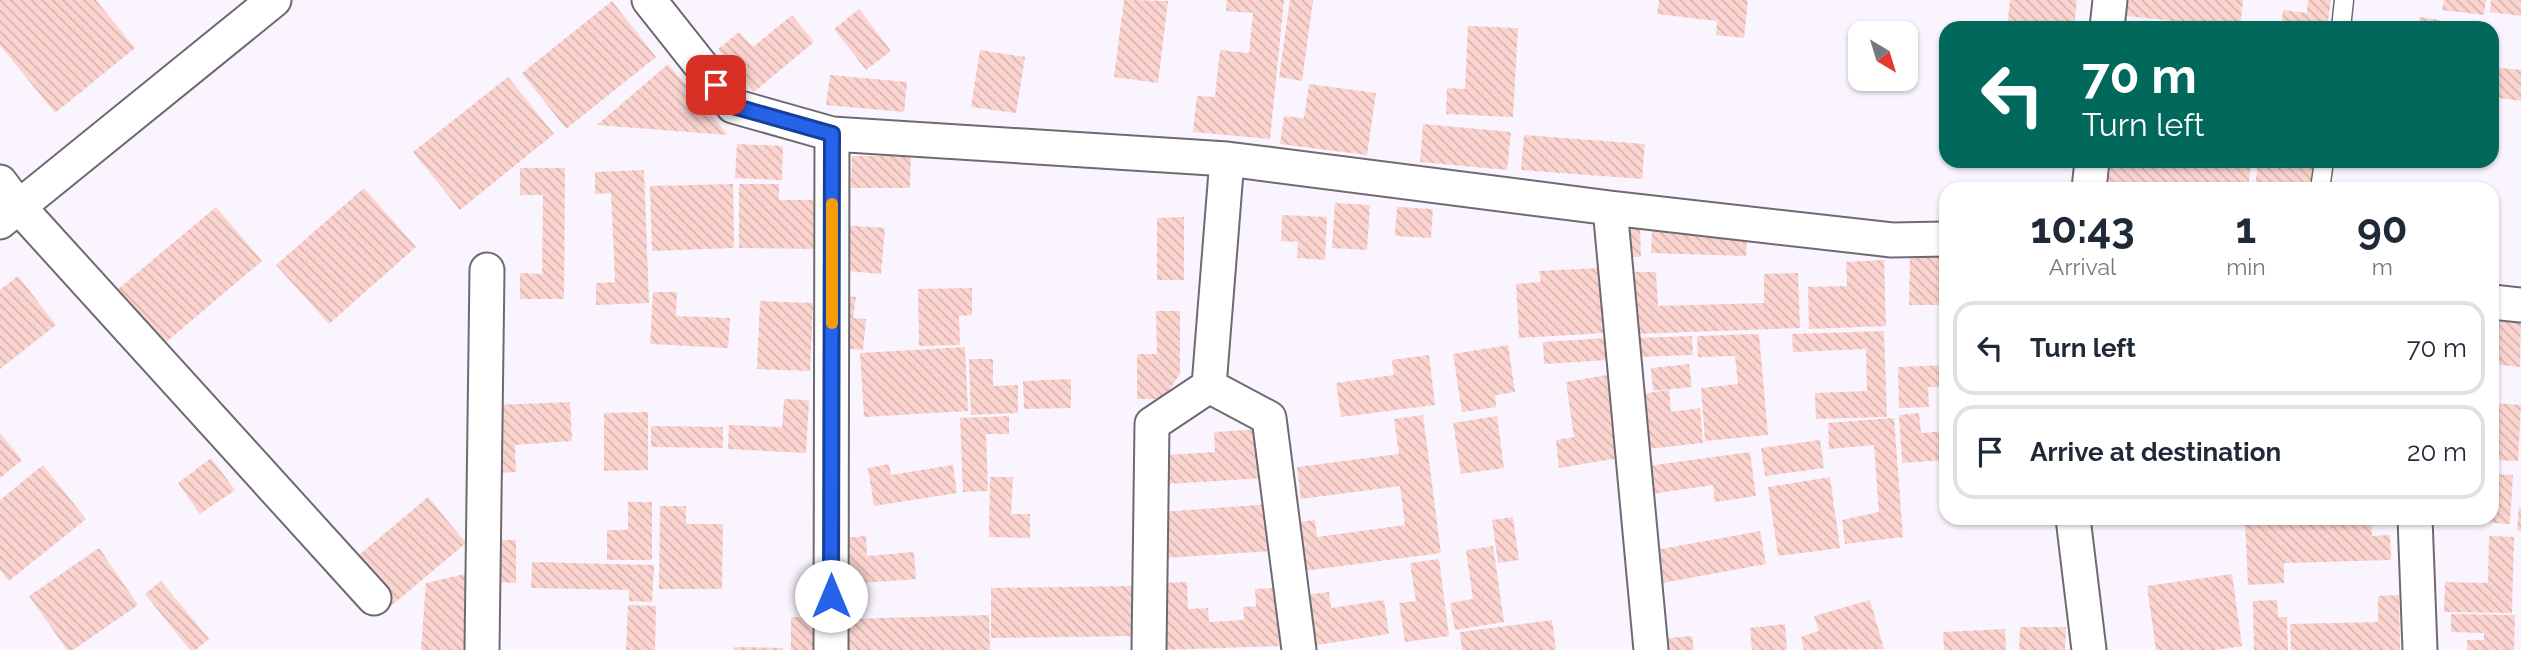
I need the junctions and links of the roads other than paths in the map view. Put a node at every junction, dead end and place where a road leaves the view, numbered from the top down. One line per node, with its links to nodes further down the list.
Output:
1 (274, 0): 9 (street)
2 (649, 0): 7 (street)
3 (2110, 0): 5 (street)
4 (2344, 0): 6 (lane)
5 (2107, 21)
6 (2342, 21)
7 (832, 134): 8 (street); 20 (street)
8 (1227, 159): 10 (street); 15 (street)
9 (6, 203): 18 (street)
10 (1610, 208): 11 (street); 23 (street)
11 (1939, 239)
12 (487, 270): 19 (street)
13 (2499, 303): 14 (street)
14 (2521, 305)
15 (1209, 386): 21 (street); 22 (street)
16 (2074, 525): 24 (street)
17 (2415, 525): 25 (street)
18 (374, 598)
19 (482, 650)
20 (831, 650)
21 (1149, 650)
22 (1299, 650)
23 (1651, 650)
24 (2089, 650)
25 (2420, 650)

